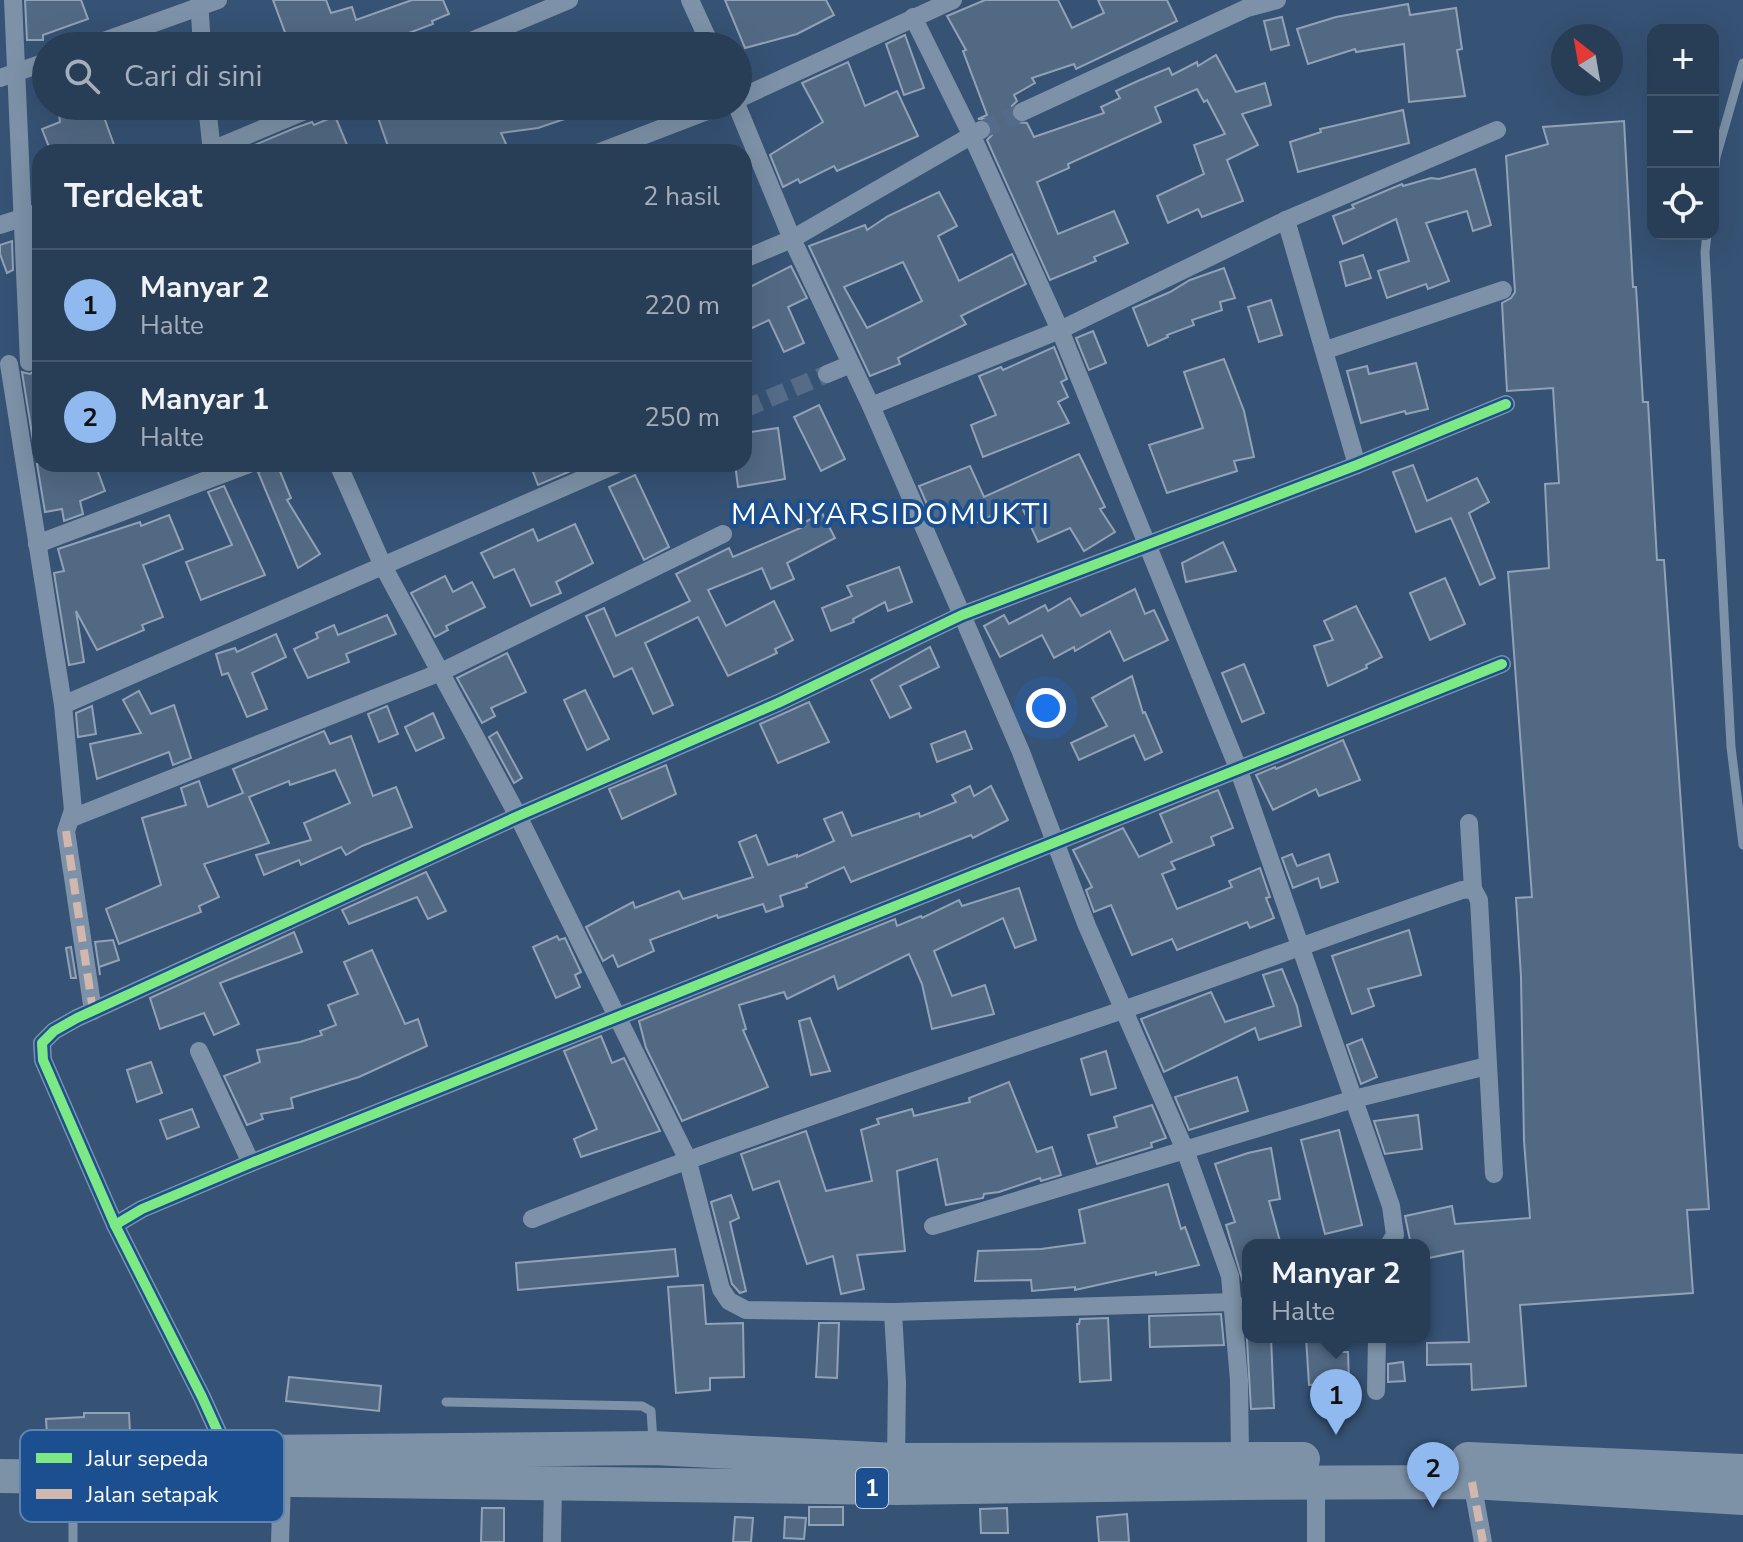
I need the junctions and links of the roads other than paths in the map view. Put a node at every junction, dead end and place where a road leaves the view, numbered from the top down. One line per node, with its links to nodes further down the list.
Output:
1 (13, 0): 15 (street)
2 (218, 0): 7 (street)
3 (569, 0): 11 (street)
4 (690, 0): 12 (street)
5 (953, 0): 8 (street)
6 (1277, 0): 17 (street)
7 (199, 4): 9 (street); 10 (street)
8 (913, 17): 16 (street); 23 (street)
9 (126, 32)
10 (201, 32)
11 (492, 32)
12 (705, 32)
13 (1743, 63): 27 (lane)
14 (32, 67): 15 (street)
15 (8, 75): 28 (street)
16 (752, 92)
17 (1022, 112)
18 (208, 120): 24 (street)
19 (284, 120): 25 (street)
20 (683, 120): 26 (street)
21 (743, 120): 31 (street)
22 (1497, 130): 29 (street)
23 (977, 133): 31 (street); 36 (street)
24 (210, 144)
25 (227, 144)
26 (621, 144)
27 (1715, 168)
28 (31, 215): 30 (street); 34 (street)
29 (1286, 220): 36 (street); 37 (street)
30 (0, 225)
31 (792, 239): 33 (street); 39 (street)
32 (1706, 240): 60 (lane)
33 (752, 256)
34 (32, 263)
35 (1503, 290): 37 (street)
36 (1060, 330): 43 (street); 50 (street)
37 (1326, 350): 44 (street)
38 (32, 360): 40 (street)
39 (851, 364): 41 (street); 43 (street)
40 (5, 365): 49 (street)
41 (827, 374)
42 (1506, 404): 44 (street)
43 (871, 406): 52 (street)
44 (1357, 465): 50 (street)
45 (228, 472): 49 (street)
46 (342, 472): 51 (street)
47 (599, 472): 51 (street)
48 (723, 534): 54 (street)
49 (37, 544): 55 (street)
50 (1147, 545): 52 (street); 56 (street)
51 (383, 566): 54 (street); 55 (street)
52 (962, 615): 57 (street); 61 (street)
53 (1502, 664): 56 (street)
54 (441, 672): 57 (street); 58 (street)
55 (63, 705): 58 (street)
56 (1238, 768): 61 (street); 64 (street)
57 (518, 816): 66 (street); 67 (street)
58 (72, 818): 66 (street)
59 (1469, 823): 63 (street)
60 (1743, 832): 62 (lane)
61 (1054, 844): 65 (street); 67 (street)
62 (1743, 845)
63 (1473, 889): 64 (street); 69 (street)
64 (1302, 945): 65 (street); 70 (street)
65 (1123, 1009): 71 (street); 72 (street)
66 (85, 1015): 75 (street)
67 (620, 1017): 72 (street); 73 (street)
68 (199, 1051): 73 (street)
69 (1487, 1066): 70 (street); 74 (street)
70 (1354, 1099): 71 (street); 78 (street)
71 (1185, 1150): 77 (street); 79 (street)
72 (687, 1158): 76 (street); 81 (street)
73 (251, 1163): 75 (street)
74 (1494, 1174)
75 (129, 1216): 85 (street)
76 (532, 1219)
77 (933, 1226)
78 (1393, 1239)
79 (1239, 1274): 80 (street)
80 (1234, 1302): 81 (street); 90 (street)
81 (893, 1312): 91 (street)
82 (1377, 1343): 83 (street)
83 (1376, 1391)
84 (446, 1402): 86 (lane)
85 (217, 1430)
86 (653, 1448): 87 (highway, 1); 91 (highway, 1)
87 (284, 1451)
88 (0, 1453): 89 (highway, 1)
89 (20, 1453)
90 (1240, 1458): 91 (highway, 1); 92 (highway, 1)
91 (896, 1460)
92 (1743, 1471)
93 (0, 1476): 94 (highway, 1)
94 (20, 1476)
95 (284, 1482): 96 (highway, 1)
96 (553, 1482): 97 (highway, 1); 102 (street)
97 (1316, 1482): 98 (highway, 1); 103 (street)
98 (1472, 1482): 99 (highway, 1); 104 (street)
99 (1743, 1498)
100 (281, 1522): 101 (street)
101 (280, 1542)
102 (552, 1542)
103 (1316, 1542)
104 (1483, 1542)

